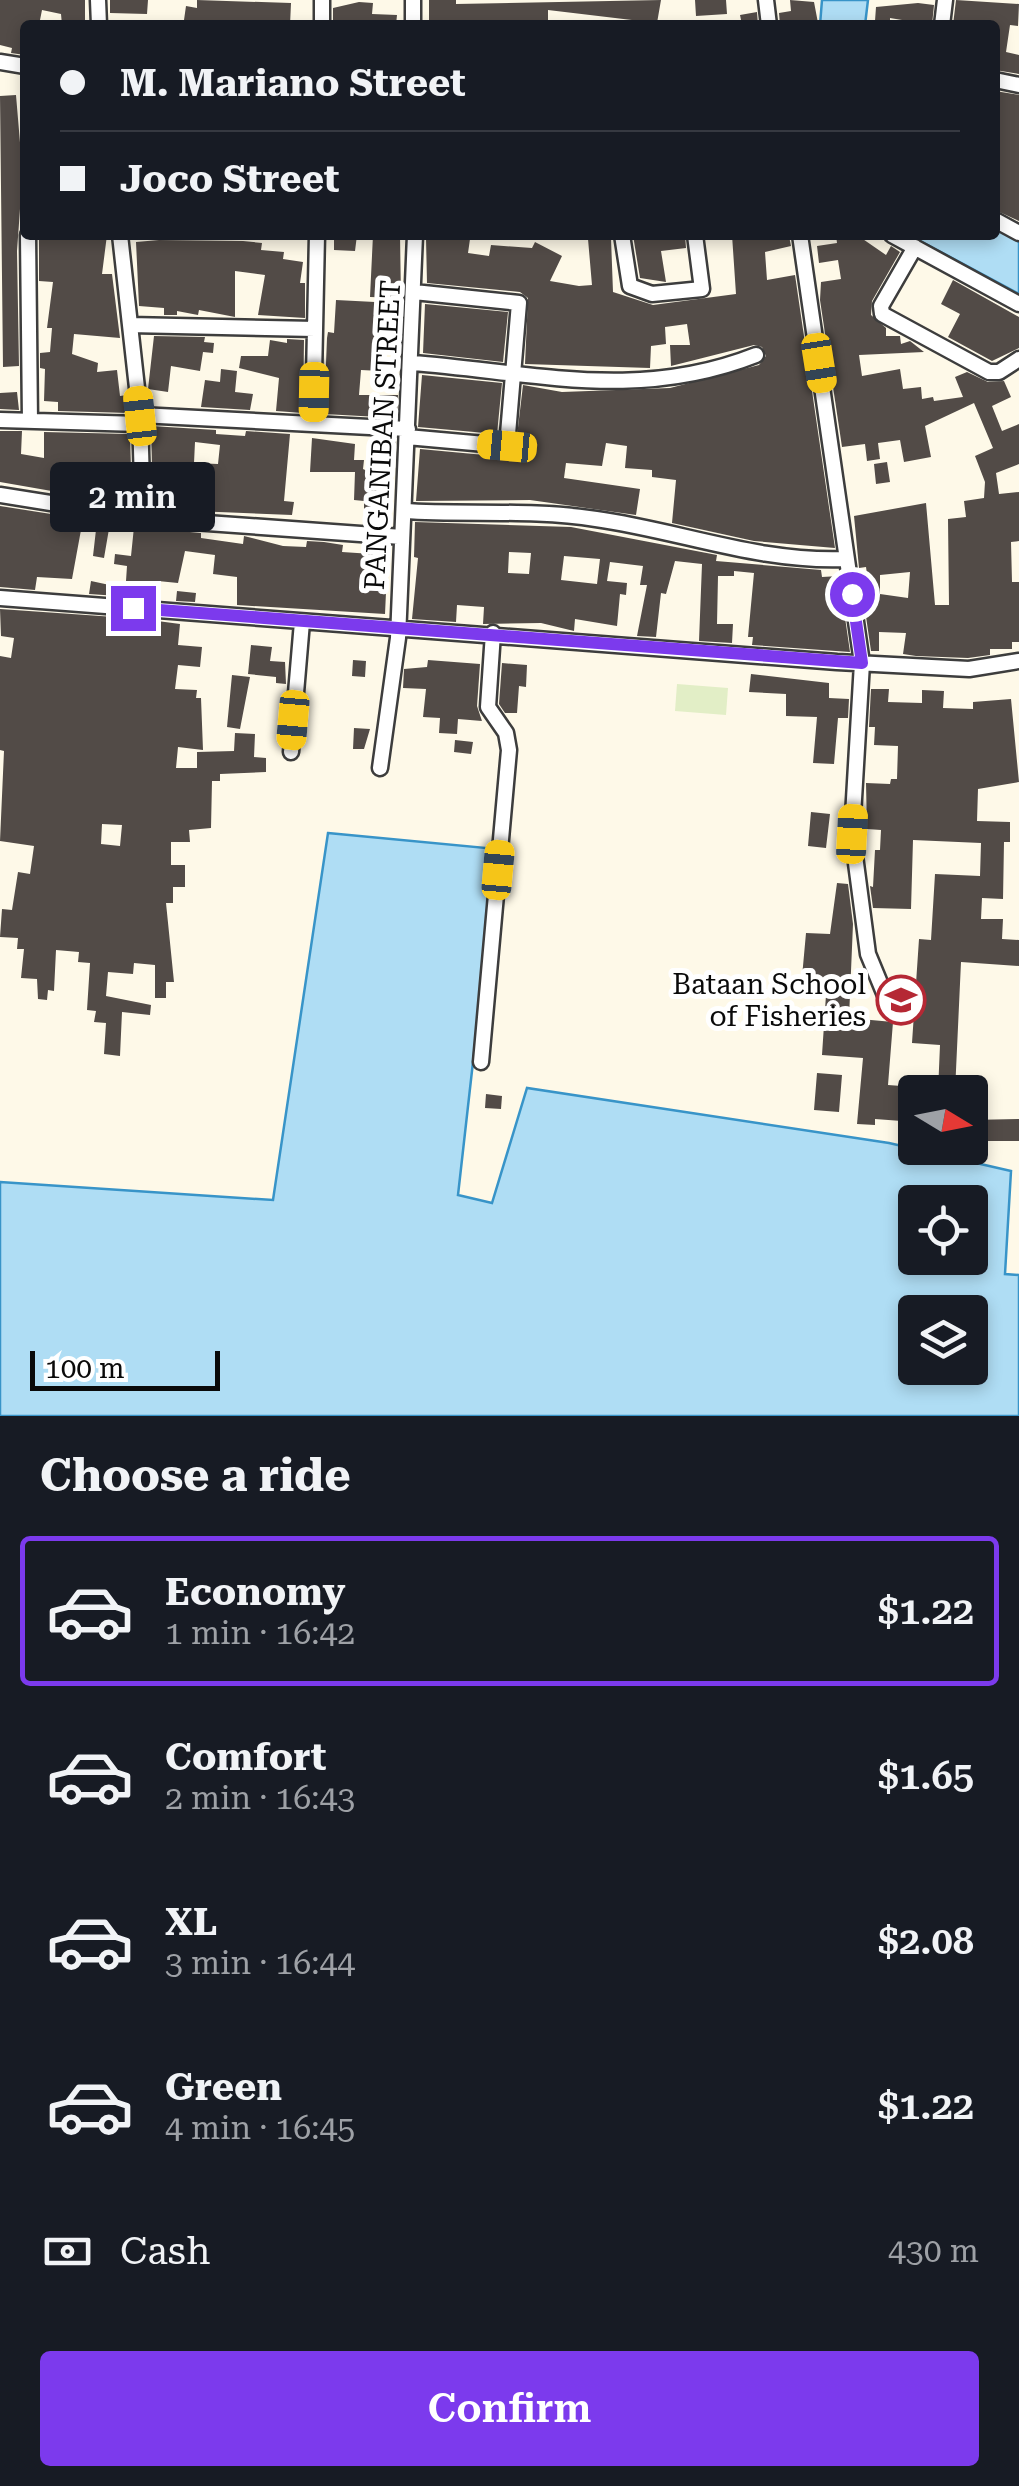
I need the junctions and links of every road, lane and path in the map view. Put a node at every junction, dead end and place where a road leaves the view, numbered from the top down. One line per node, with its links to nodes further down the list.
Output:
1 (28, 240): 20 (street)
2 (121, 240): 12 (street)
3 (317, 240): 13 (street)
4 (415, 240): 10 (street, PANGANIBAN STREET)
5 (623, 240): 6 (street)
6 (696, 240)
7 (801, 240): 27 (street)
8 (900, 240): 9 (street)
9 (914, 248): 11 (street); 15 (street)
10 (414, 292): 16 (street, PANGANIBAN STREET); 17 (street)
11 (1019, 304)
12 (130, 325): 13 (street); 19 (street)
13 (315, 329): 21 (street)
14 (756, 354): 17 (street)
15 (1019, 359)
16 (412, 363): 17 (street); 22 (street, PANGANIBAN STREET)
17 (515, 374): 22 (street)
18 (0, 420): 20 (street)
19 (140, 420): 20 (street); 21 (street); 25 (street)
20 (30, 421)
21 (314, 424): 22 (street)
22 (408, 433): 24 (street, PANGANIBAN STREET)
23 (0, 495): 25 (street)
24 (404, 511): 26 (street, PANGANIBAN STREET); 27 (street)
25 (143, 518): 26 (street)
26 (402, 537): 30 (street, PANGANIBAN STREET)
27 (847, 559): 33 (street)
28 (0, 598): 29 (street)
29 (302, 622): 30 (street); 35 (street)
30 (398, 634): 31 (street); 36 (street, PANGANIBAN STREET)
31 (493, 638): 33 (street); 38 (street)
32 (1019, 660): 33 (street)
33 (862, 666): 34 (street); 37 (street)
34 (1019, 670)
35 (290, 752)
36 (380, 768)
37 (888, 1000)
38 (481, 1062)

